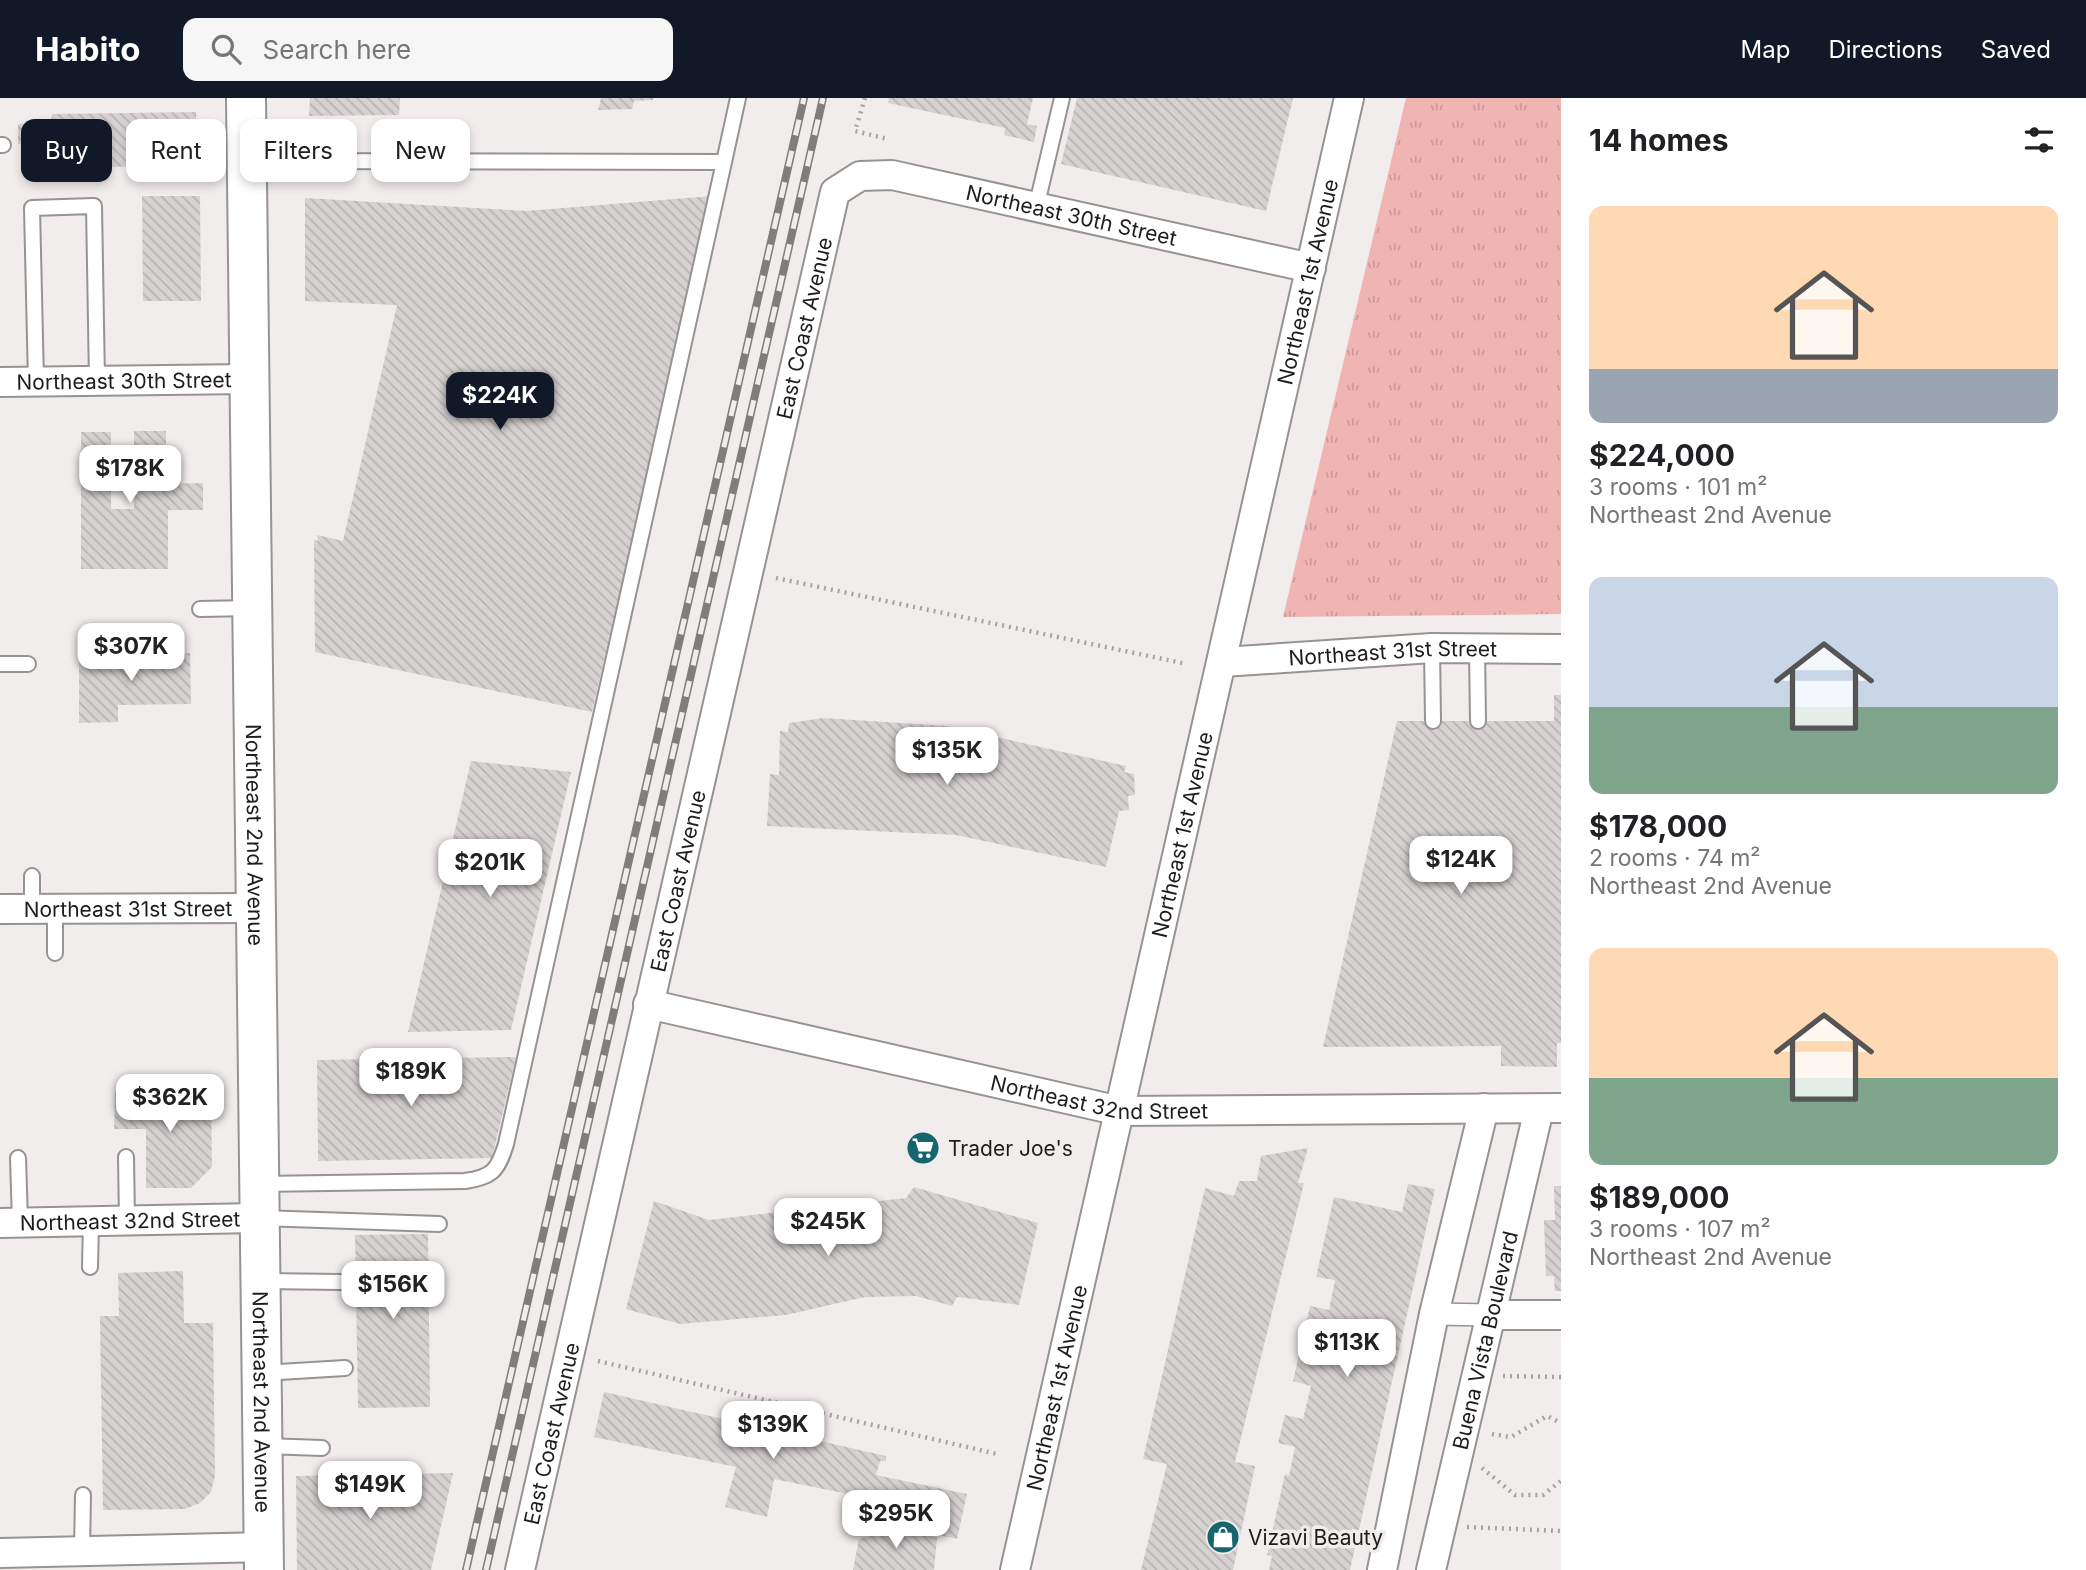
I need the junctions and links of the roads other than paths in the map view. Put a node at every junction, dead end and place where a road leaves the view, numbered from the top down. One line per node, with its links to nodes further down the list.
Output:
1 (246, 98): 5 (main road, Northeast 2nd Avenue)
2 (738, 98): 7 (lane)
3 (1062, 98): 10 (lane)
4 (1349, 98): 11 (street, Northeast 1st Avenue)
5 (246, 119)
6 (357, 162): 7 (lane)
7 (724, 162): 37 (lane)
8 (247, 182): 12 (main road, Northeast 2nd Avenue)
9 (835, 192): 10 (street, Northeast 30th Street); 31 (street, East Coast Avenue)
10 (1036, 208): 11 (street, Northeast 30th Street)
11 (1311, 268): 21 (street, Northeast 1st Avenue)
12 (249, 379): 13 (street, Northeast 30th Street); 16 (main road, Northeast 2nd Avenue)
13 (97, 381): 15 (street, Northeast 30th Street); 15 (lane)
14 (0, 382): 15 (street, Northeast 30th Street)
15 (36, 382)
16 (253, 608): 17 (lane); 28 (main road, Northeast 2nd Avenue)
17 (200, 609)
18 (1432, 648): 19 (street, Northeast 31st Street); 21 (street, Northeast 31st Street); 24 (lane)
19 (1477, 648): 20 (street, Northeast 31st Street); 25 (lane)
20 (1561, 649)
21 (1223, 662): 34 (street, Northeast 1st Avenue)
22 (0, 664): 23 (lane)
23 (28, 664)
24 (1433, 721)
25 (1478, 721)
26 (32, 876): 27 (lane)
27 (44, 908): 28 (street, Northeast 31st Street); 29 (street, Northeast 31st Street); 30 (lane)
28 (257, 908): 37 (main road, Northeast 2nd Avenue)
29 (0, 909)
30 (55, 953)
31 (648, 1004): 34 (street, Northeast 32nd Street); 56 (street, East Coast Avenue)
32 (1484, 1108): 33 (street, Northeast 32nd Street); 34 (street, Northeast 32nd Street); 45 (street)
33 (1550, 1108): 46 (street, Buena Vista Boulevard)
34 (1120, 1111): 57 (street, Northeast 1st Avenue)
35 (126, 1157): 39 (lane)
36 (19, 1158): 40 (lane)
37 (259, 1201): 39 (street, Northeast 32nd Street); 41 (lane); 43 (main road, Northeast 2nd Avenue)
38 (91, 1221): 39 (street, Northeast 32nd Street); 40 (street, Northeast 32nd Street); 42 (lane)
39 (127, 1221)
40 (10, 1223)
41 (439, 1224)
42 (90, 1267)
43 (260, 1281): 44 (lane); 49 (main road, Northeast 2nd Avenue)
44 (341, 1282)
45 (1434, 1314): 46 (street); 58 (street)
46 (1492, 1315): 47 (street); 59 (street, Buena Vista Boulevard)
47 (1561, 1315)
48 (345, 1368): 49 (lane)
49 (261, 1374): 50 (main road, Northeast 2nd Avenue)
50 (262, 1446): 51 (lane); 55 (main road, Northeast 2nd Avenue)
51 (322, 1448)
52 (83, 1495): 53 (lane)
53 (82, 1551): 54 (street); 55 (street)
54 (0, 1553)
55 (264, 1559)
56 (520, 1570)
57 (1015, 1570)
58 (1382, 1570)
59 (1431, 1570)

